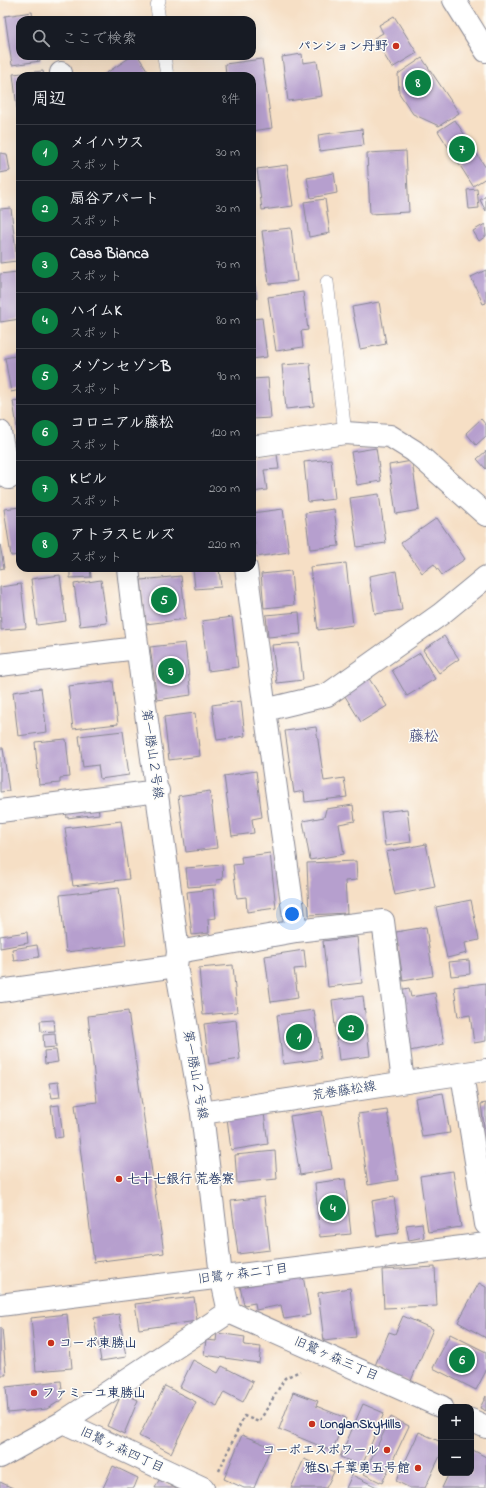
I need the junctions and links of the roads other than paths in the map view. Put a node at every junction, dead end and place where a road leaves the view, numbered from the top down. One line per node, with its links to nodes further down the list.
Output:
1 (159, 0): 3 (lane)
2 (454, 0): 4 (street)
3 (158, 16)
4 (486, 52)
5 (165, 60): 6 (lane)
6 (166, 72)
7 (327, 282): 9 (lane)
8 (0, 432): 11 (street)
9 (345, 433): 10 (street); 12 (street)
10 (256, 446)
11 (10, 480)
12 (486, 514)
13 (128, 572): 16 (street, 第一勝山２号線)
14 (247, 572): 18 (street)
15 (486, 577): 18 (street)
16 (137, 648): 17 (street); 19 (street, 第一勝山２号線)
17 (0, 665)
18 (265, 710): 21 (street)
19 (158, 791): 20 (street); 22 (street, 第一勝山２号線)
20 (0, 811)
21 (296, 931): 22 (street); 26 (street)
22 (177, 959): 23 (street); 27 (street, 第一勝山２号線)
23 (0, 992)
24 (486, 1070): 25 (street, 荒巻藤松線)
25 (462, 1074): 26 (street, 荒巻藤松線); 28 (street)
26 (402, 1082): 27 (street, 荒巻藤松線)
27 (202, 1113): 30 (street, 第一勝山２号線)
28 (486, 1224)
29 (486, 1244): 30 (street, 旧鷺ヶ森二丁目)
30 (221, 1276): 31 (street, 旧鷺ヶ森二丁目); 32 (street, 第一勝山２号線)
31 (0, 1305)
32 (229, 1312): 33 (street, 旧鷺ヶ森三丁目); 35 (street)
33 (438, 1405)
34 (474, 1421): 36 (street)
35 (63, 1422): 37 (street); 38 (street, 旧鷺ヶ森四丁目)
36 (486, 1427)
37 (0, 1457)
38 (207, 1484)

